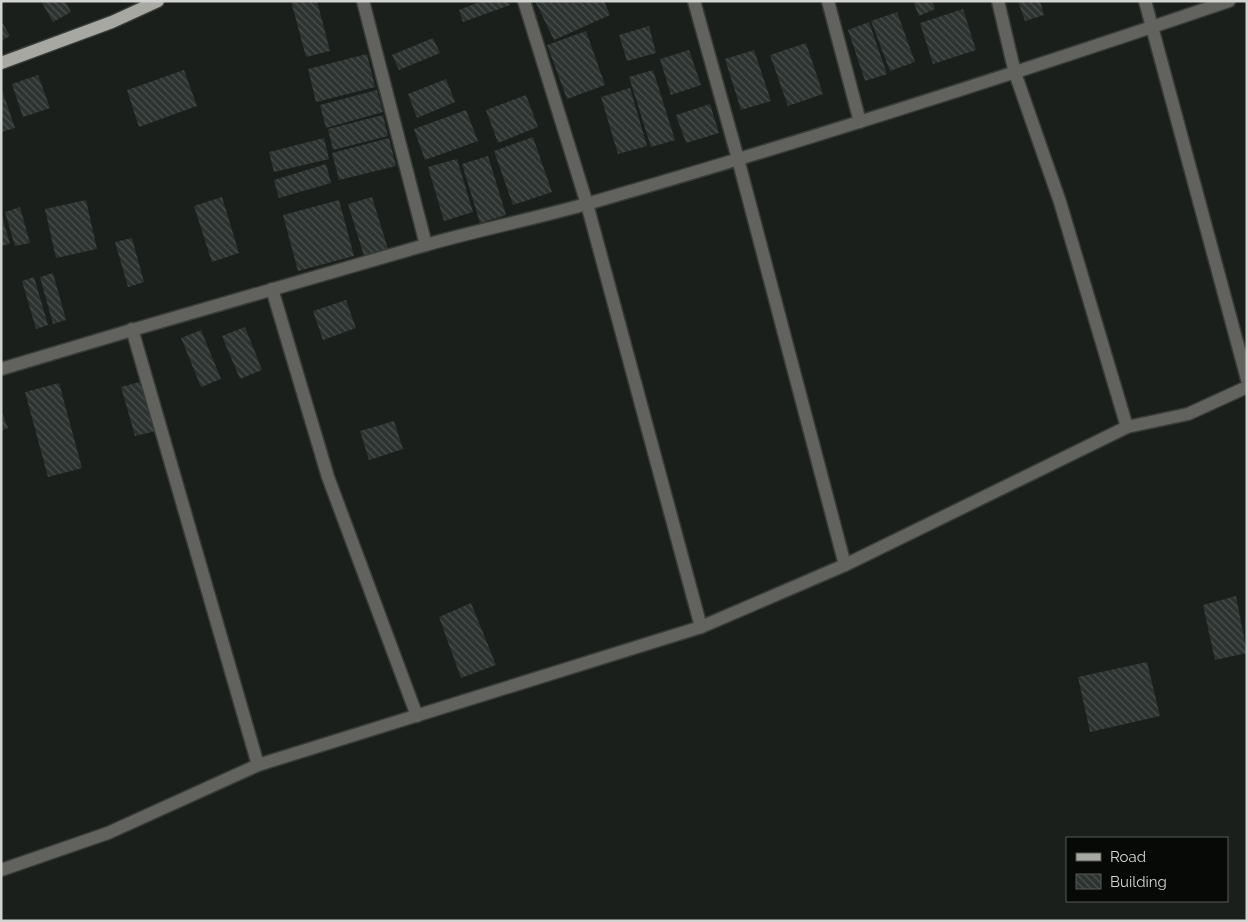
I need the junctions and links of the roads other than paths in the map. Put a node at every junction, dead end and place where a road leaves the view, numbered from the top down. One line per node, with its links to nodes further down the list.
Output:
1 (158, 1): 10 (main road)
2 (363, 1): 15 (street)
3 (524, 1): 14 (street)
4 (694, 1): 13 (street)
5 (828, 1): 12 (street)
6 (998, 1): 11 (street)
7 (1145, 1): 9 (street)
8 (1229, 1): 9 (street)
9 (1152, 27): 11 (street); 19 (street)
10 (1, 63)
11 (1015, 73): 12 (street); 21 (street)
12 (860, 122): 13 (street)
13 (738, 159): 14 (street); 22 (street)
14 (587, 204): 15 (street); 23 (street)
15 (426, 245): 16 (street)
16 (272, 289): 17 (street); 24 (street)
17 (132, 329): 18 (street); 25 (street)
18 (1, 369)
19 (1247, 379)
20 (1247, 387): 21 (street)
21 (1128, 427): 22 (street)
22 (845, 566): 23 (street)
23 (701, 627): 24 (street)
24 (417, 716): 25 (street)
25 (258, 765): 26 (street)
26 (1, 870)

